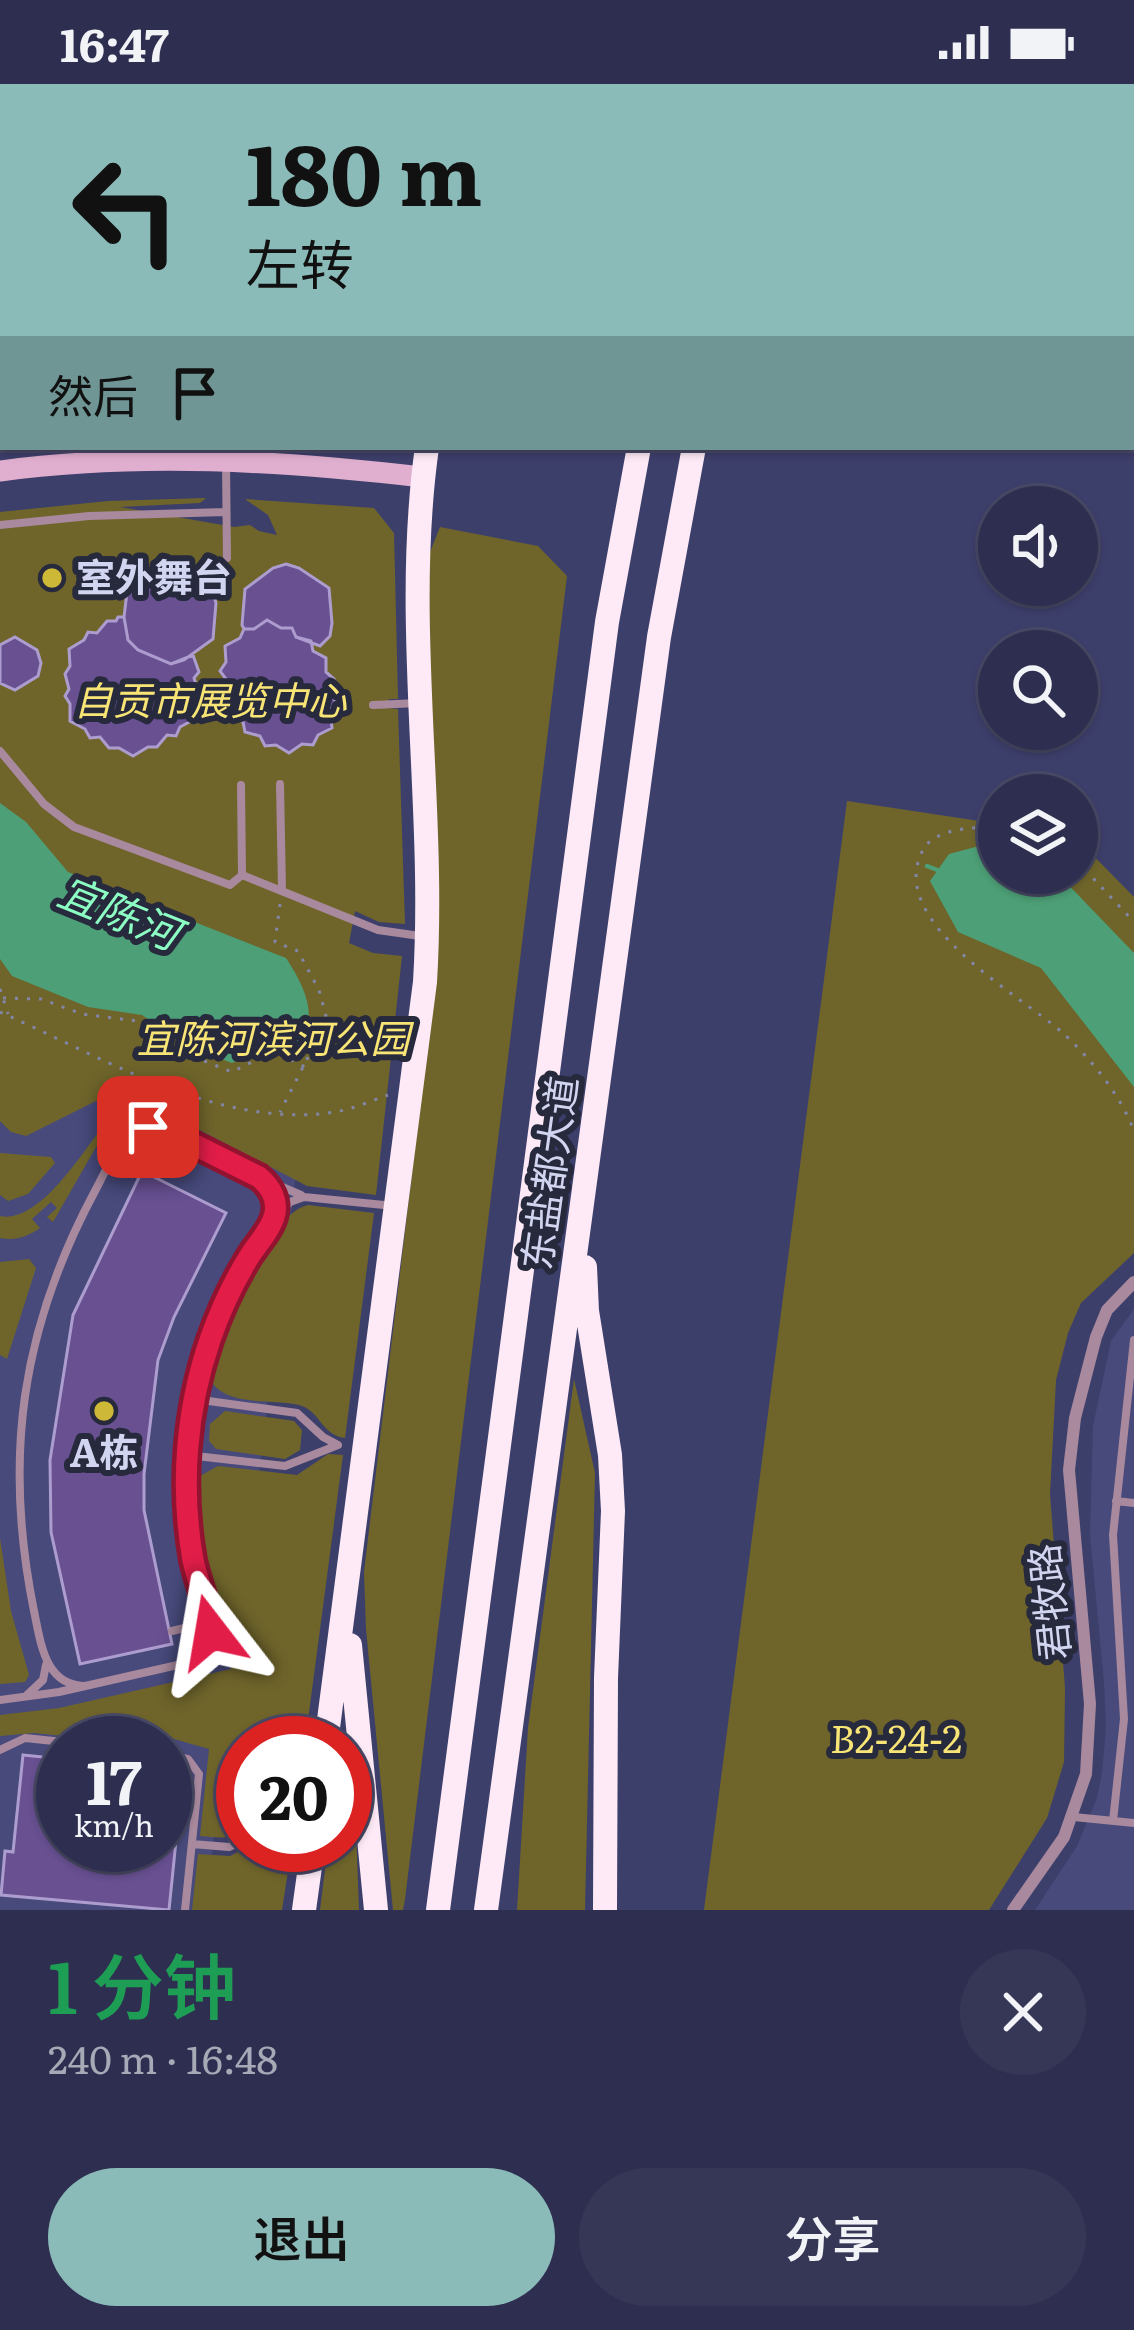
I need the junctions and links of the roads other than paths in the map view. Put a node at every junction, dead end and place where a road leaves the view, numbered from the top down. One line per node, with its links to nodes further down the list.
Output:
1 (426, 450): 6 (highway)
2 (638, 450): 52 (highway, 东盐都大道)
3 (693, 450): 20 (highway, 东盐都大道)
4 (226, 460): 5 (main road); 6 (main road); 7 (lane)
5 (0, 472)
6 (422, 477): 10 (highway)
7 (226, 512): 8 (lane); 9 (lane)
8 (0, 525)
9 (227, 558)
10 (420, 703): 11 (lane); 17 (highway)
11 (373, 705)
12 (0, 751): 15 (lane)
13 (280, 784): 16 (lane)
14 (241, 785): 15 (lane)
15 (242, 875): 16 (lane)
16 (281, 889): 17 (lane)
17 (428, 936): 21 (highway)
18 (259, 1177): 19 (lane); 22 (lane); 34 (lane)
19 (312, 1196): 21 (lane); 22 (lane)
20 (583, 1196): 53 (highway, 东盐都大道); 54 (highway)
21 (397, 1206): 27 (highway)
22 (270, 1225): 25 (lane)
23 (1134, 1282): 42 (street, 君牧路)
24 (1134, 1340): 29 (lane)
25 (194, 1400): 26 (lane); 28 (lane)
26 (338, 1445): 27 (lane); 28 (lane)
27 (364, 1448): 31 (highway)
28 (187, 1454): 32 (lane)
29 (1117, 1501): 30 (lane); 43 (lane)
30 (1134, 1503)
31 (346, 1595): 38 (highway); 51 (highway)
32 (210, 1622): 33 (lane); 35 (lane)
33 (172, 1631)
34 (46, 1658): 35 (lane); 36 (lane)
35 (86, 1686): 36 (lane)
36 (18, 1699): 37 (lane)
37 (0, 1700)
38 (330, 1716)
39 (36, 1739): 40 (lane)
40 (0, 1750)
41 (192, 1764): 45 (lane)
42 (1074, 1816): 43 (lane); 55 (street, 君牧路)
43 (1113, 1821): 44 (lane)
44 (1134, 1823)
45 (192, 1844): 46 (lane)
46 (216, 1846)
47 (189, 1872): 49 (lane)
48 (309, 1872): 50 (highway)
49 (184, 1910)
50 (304, 1910)
51 (376, 1910)
52 (438, 1910)
53 (488, 1910)
54 (605, 1910)
55 (1012, 1910)

